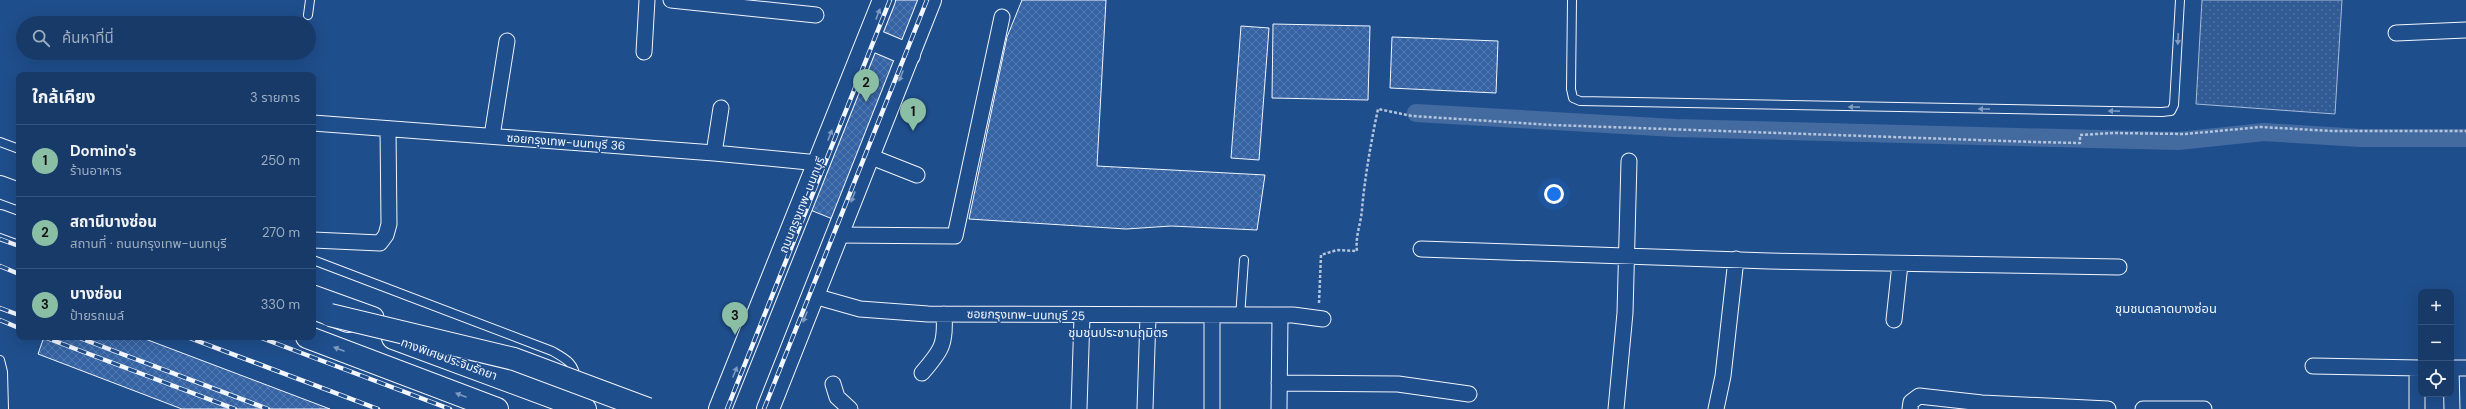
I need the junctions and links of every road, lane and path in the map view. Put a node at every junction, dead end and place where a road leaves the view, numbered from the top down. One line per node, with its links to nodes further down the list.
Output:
1 (310, 0): 8 (lane)
2 (647, 0): 15 (street)
3 (671, 0): 9 (street)
4 (884, 0): 13 (main road, ถนนกรุงเทพ-นนทบุรี, one-way to 4)
5 (930, 0): 16 (main road)
6 (1572, 0): 7 (lane, one-way to 6)
7 (2180, 0)
8 (308, 15)
9 (816, 15)
10 (1002, 17): 36 (street)
11 (2466, 30): 12 (street)
12 (2396, 33)
13 (869, 38): 16 (main road); 28 (main road, ถนนกรุงเทพ-นนทบุรี, one-way to 13)
14 (507, 40): 21 (street)
15 (644, 52)
16 (909, 55): 26 (main road, one-way to 26)
17 (721, 108): 25 (street)
18 (316, 123): 19 (street, ซอยกรุงเทพ-นนทบุรี 36)
19 (388, 128): 21 (street, ซอยกรุงเทพ-นนทบุรี 36); 37 (street)
20 (2466, 131): 23 (path)
21 (492, 136): 25 (street, ซอยกรุงเทพ-นนทบุรี 36)
22 (0, 142): 24 (lane)
23 (2080, 143)
24 (16, 148)
25 (714, 153): 28 (street, ซอยกรุงเทพ-นนทบุรี 36)
26 (869, 156): 29 (street); 36 (main road, one-way to 36)
27 (1629, 161): 39 (street)
28 (819, 163): 73 (main road, ถนนกรุงเทพ-นนทบุรี, one-way to 28)
29 (917, 175)
30 (0, 176): 31 (street)
31 (16, 183)
32 (0, 187): 33 (main road)
33 (16, 193)
34 (0, 221): 35 (main road)
35 (16, 227)
36 (838, 234): 46 (main road)
37 (316, 240)
38 (1421, 249): 39 (street)
39 (1627, 255): 40 (street); 80 (street)
40 (1736, 259): 43 (street); 81 (street)
41 (1244, 260): 52 (lane)
42 (316, 261): 68 (lane)
43 (1900, 264): 44 (street); 55 (street)
44 (2119, 267)
45 (316, 296): 68 (street)
46 (814, 296): 48 (street, ซอยกรุงเทพ-นนทบุรี 25); 74 (main road, one-way to 74)
47 (322, 311): 68 (main road, ทางพิเศษประจิมรัถยา, bridge); 72 (main road, bridge)
48 (944, 314): 49 (street, ซอยกรุงเทพ-นนทบุรี 25); 62 (street)
49 (1082, 316): 50 (street, ซอยกรุงเทพ-นนทบุรี 25); 76 (street)
50 (1148, 316): 51 (street, ซอยกรุงเทพ-นนทบุรี 25); 77 (street)
51 (1212, 316): 52 (street, ซอยกรุงเทพ-นนทบุรี 25); 78 (street)
52 (1240, 316): 53 (street, ซอยกรุงเทพ-นนทบุรี 25)
53 (1280, 316): 54 (street, ซอยกรุงเทพ-นนทบุรี 25); 64 (street)
54 (1323, 319)
55 (1894, 320)
56 (315, 340): 70 (main road, one-way to 56)
57 (0, 360): 69 (lane)
58 (2313, 366): 59 (street)
59 (2418, 368)
60 (2454, 368): 61 (street)
61 (2466, 368)
62 (922, 373)
63 (2418, 376): 86 (street)
64 (1279, 383): 66 (street); 79 (street)
65 (833, 384): 75 (street)
66 (1469, 394)
67 (2452, 397): 87 (street)
68 (580, 400): 71 (street)
69 (4, 409)
70 (498, 409)
71 (618, 409)
72 (648, 409)
73 (720, 409)
74 (768, 409)
75 (850, 409)
76 (1079, 409)
77 (1145, 409)
78 (1212, 409)
79 (1279, 409)
80 (1616, 409)
81 (1716, 409)
82 (1910, 409): 83 (street)
83 (2108, 409)
84 (2143, 409): 85 (street)
85 (2204, 409)
86 (2417, 409)
87 (2452, 409)

